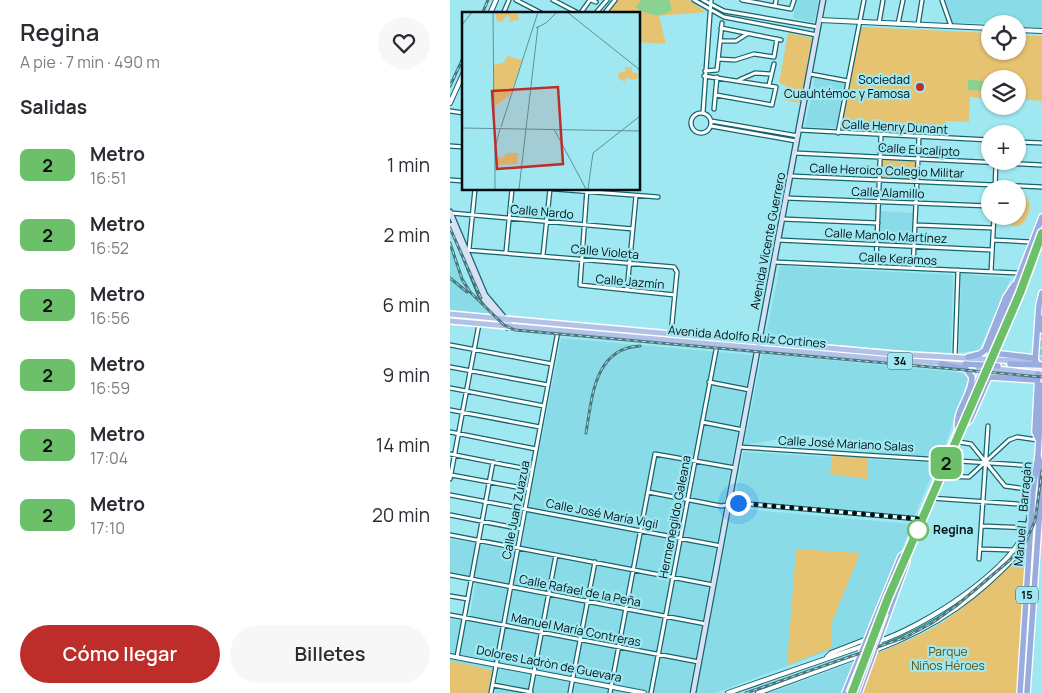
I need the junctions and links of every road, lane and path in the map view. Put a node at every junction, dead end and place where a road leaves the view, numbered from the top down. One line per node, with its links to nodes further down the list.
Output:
1 (496, 0): 23 (street)
2 (510, 0): 24 (street)
3 (516, 0): 25 (street)
4 (553, 0): 26 (street)
5 (590, 0): 19 (street); 27 (street)
6 (607, 0): 28 (street)
7 (614, 0): 29 (street)
8 (694, 0): 22 (street)
9 (703, 0): 20 (street)
10 (742, 0): 21 (street)
11 (776, 0): 21 (street)
12 (794, 0): 21 (street)
13 (823, 0): 31 (main road, Avenida Vicente Guerrero)
14 (864, 0): 32 (street)
15 (883, 0): 34 (street)
16 (903, 0): 35 (street)
17 (922, 0): 36 (street)
18 (942, 0): 37 (street)
19 (596, 2)
20 (710, 2): 22 (street); 30 (street)
21 (775, 6)
22 (710, 10): 38 (street); 49 (street)
23 (491, 12)
24 (504, 12)
25 (538, 12)
26 (576, 12)
27 (581, 12)
28 (598, 12)
29 (605, 12)
30 (776, 20): 38 (street); 39 (street)
31 (820, 20): 32 (street); 39 (main road, Avenida Vicente Guerrero)
32 (860, 22): 34 (street); 55 (street)
33 (722, 23): 40 (street)
34 (879, 23): 35 (street)
35 (898, 24): 36 (street)
36 (918, 25): 37 (street)
37 (951, 26): 41 (street)
38 (774, 27): 45 (street)
39 (818, 27): 45 (main road, Avenida Vicente Guerrero)
40 (721, 28): 44 (street); 46 (street)
41 (981, 28)
42 (1026, 30): 43 (street)
43 (1042, 31)
44 (747, 34): 46 (street); 47 (street)
45 (817, 35): 51 (main road, Avenida Vicente Guerrero)
46 (720, 41): 47 (street)
47 (718, 59): 49 (street)
48 (774, 64): 50 (street)
49 (704, 74): 53 (street); 60 (street)
50 (771, 74): 54 (street); 56 (street)
51 (810, 74): 55 (street); 63 (main road, Avenida Vicente Guerrero)
52 (462, 76): 58 (street)
53 (717, 77): 54 (street); 57 (street)
54 (739, 80): 56 (street)
55 (848, 81): 64 (street)
56 (769, 85): 57 (street)
57 (716, 95): 59 (street)
58 (450, 103)
59 (714, 109)
60 (703, 113): 61 (street); 62 (street)
61 (711, 121): 62 (street); 67 (street)
62 (711, 126): 67 (street)
63 (799, 130): 64 (street, Calle Henry Dunant); 67 (main road, Avenida Vicente Guerrero)
64 (838, 133): 65 (street, Calle Henry Dunant)
65 (881, 135): 66 (street, Calle Henry Dunant); 72 (street)
66 (919, 137): 68 (street, Calle Henry Dunant); 73 (street)
67 (797, 138): 71 (main road, Avenida Vicente Guerrero)
68 (981, 140)
69 (1026, 142): 70 (street)
70 (1042, 143)
71 (795, 154): 72 (street, Calle Eucalipto); 77 (main road, Avenida Vicente Guerrero)
72 (880, 157): 73 (street, Calle Eucalipto); 78 (street)
73 (919, 159): 74 (street, Calle Eucalipto); 79 (street)
74 (981, 161)
75 (1026, 164): 76 (street, Calle Eucalipto)
76 (1042, 165)
77 (790, 176): 78 (street, Calle Heroico Colegio Militar); 89 (main road, Avenida Vicente Guerrero)
78 (880, 178): 79 (street, Calle Heroico Colegio Militar); 90 (street)
79 (918, 181): 80 (street, Calle Heroico Colegio Militar); 91 (street)
80 (981, 185)
81 (1026, 187): 82 (street, Calle Heroico Colegio Militar)
82 (1042, 187)
83 (475, 190): 94 (street)
84 (512, 190): 96 (street)
85 (550, 190): 99 (street)
86 (587, 190): 87 (street); 101 (street)
87 (636, 196): 88 (street); 105 (street)
88 (658, 198)
89 (786, 198): 90 (street, Calle Alamillo); 97 (main road, Avenida Vicente Guerrero)
90 (879, 202): 91 (street, Calle Alamillo); 100 (street)
91 (917, 203): 92 (street, Calle Alamillo); 102 (street)
92 (981, 206)
93 (450, 212): 94 (street, Calle Nardo); 112 (main road)
94 (472, 215): 96 (street, Calle Nardo); 112 (street)
95 (1042, 217): 109 (highway)
96 (509, 218): 99 (street, Calle Nardo); 114 (street)
97 (782, 219): 100 (street); 107 (main road, Avenida Vicente Guerrero)
98 (450, 220): 131 (main road)
99 (546, 222): 101 (street, Calle Nardo); 115 (street)
100 (878, 223): 110 (street)
101 (584, 225): 105 (street, Calle Nardo); 116 (street)
102 (916, 225): 104 (street); 111 (street)
103 (993, 225): 104 (street)
104 (993, 228): 108 (street)
105 (633, 229): 118 (street)
106 (1042, 237): 109 (highway)
107 (778, 240): 110 (street, Calle Manolo Martínez); 117 (main road, Avenida Vicente Guerrero)
108 (992, 240): 109 (street); 113 (street)
109 (1032, 242): 123 (highway)
110 (877, 245): 111 (street, Calle Manolo Martínez); 119 (street)
111 (914, 246): 113 (street, Calle Manolo Martínez); 120 (street)
112 (467, 249): 114 (street, Calle Violeta); 131 (main road)
113 (992, 250): 122 (street)
114 (506, 252): 115 (street, Calle Violeta)
115 (543, 255): 116 (street, Calle Violeta)
116 (581, 258): 118 (street, Calle Violeta); 125 (street, Calle Jazmín)
117 (774, 262): 119 (street, Calle Keramos); 143 (main road, Avenida Vicente Guerrero)
118 (630, 263): 125 (street); 127 (street, Calle Violeta)
119 (876, 266): 120 (street, Calle Keramos)
120 (913, 268): 121 (street, Calle Keramos)
121 (958, 270): 122 (street, Calle Keramos); 146 (street)
122 (991, 272): 123 (street, Calle Keramos)
123 (1021, 273): 124 (highway)
124 (1018, 280): 145 (highway); 147 (highway)
125 (627, 290): 127 (street, Calle Jazmín)
126 (1042, 293): 148 (highway)
127 (675, 295): 139 (street, Calle Violeta)
128 (450, 314): 129 (main road, Avenida Adolfo Ruíz Cortines / 34)
129 (466, 316): 131 (main road, Avenida Adolfo Ruíz Cortines / 34); 133 (main road)
130 (1042, 318): 140 (highway)
131 (505, 320): 134 (main road, Avenida Adolfo Ruíz Cortines / 34); 136 (main road)
132 (450, 321): 133 (main road, Avenida Adolfo Ruíz Cortines / 34)
133 (465, 322): 135 (main road, Avenida Adolfo Ruíz Cortines / 34)
134 (534, 322): 137 (main road); 139 (main road, Avenida Adolfo Ruíz Cortines / 34)
135 (480, 324): 136 (main road, Avenida Adolfo Ruíz Cortines / 34); 144 (street)
136 (510, 327): 137 (main road, Avenida Adolfo Ruíz Cortines / 34)
137 (534, 329): 138 (main road, Avenida Adolfo Ruíz Cortines / 34)
138 (558, 331): 141 (main road, Avenida Adolfo Ruíz Cortines / 34); 149 (street, Calle Juan Zuazua)
139 (671, 334): 143 (main road, Avenida Adolfo Ruíz Cortines / 34)
140 (1040, 335)
141 (717, 344): 143 (main road, Avenida Adolfo Ruíz Cortines / 34); 159 (street, Hermenegildo Galeana)
142 (450, 345): 144 (street)
143 (759, 345): 146 (main road, Avenida Adolfo Ruíz Cortines / 34); 150 (main road, Avenida Adolfo Ruíz Cortines / 34); 163 (main road, Avenida Vicente Guerrero)
144 (474, 350): 149 (street); 156 (street)
145 (991, 354): 147 (main road, Avenida Adolfo Ruíz Cortines / 34); 148 (highway)
146 (955, 357): 147 (main road, Avenida Adolfo Ruíz Cortines / 34)
147 (968, 357)
148 (1035, 360): 153 (main road)
149 (552, 364): 160 (street, Calle Juan Zuazua)
150 (941, 364): 151 (main road, Avenida Adolfo Ruíz Cortines / 34); 172 (highway)
151 (965, 364): 154 (highway); 158 (main road, Avenida Adolfo Ruíz Cortines / 34)
152 (1010, 364): 153 (highway)
153 (1042, 364)
154 (998, 366)
155 (450, 368): 156 (street)
156 (470, 371): 160 (street); 164 (street)
157 (983, 374): 172 (highway)
158 (1039, 376): 172 (highway); 175 (highway)
159 (709, 382): 163 (street); 168 (street, Hermenegildo Galeana)
160 (548, 385): 165 (street, Calle Juan Zuazua)
161 (1042, 385): 175 (highway, Manuel L. Barragán / 15)
162 (450, 388): 164 (street)
163 (750, 390): 171 (main road, Avenida Vicente Guerrero)
164 (467, 392): 165 (street); 167 (street)
165 (544, 406): 170 (street, Calle Juan Zuazua)
166 (450, 410): 167 (street)
167 (463, 413): 170 (street); 174 (street)
168 (702, 422): 171 (street); 182 (street, Hermenegildo Galeana)
169 (988, 426): 184 (street)
170 (540, 427): 178 (street, Calle Juan Zuazua)
171 (743, 430): 177 (main road, Avenida Vicente Guerrero)
172 (958, 430): 176 (highway)
173 (450, 432): 174 (street)
174 (459, 434): 178 (street); 180 (street)
175 (1040, 439): 184 (street); 185 (highway, Manuel L. Barragán / 15)
176 (953, 441): 181 (highway); 184 (street)
177 (740, 447): 181 (street, Calle José Mariano Salas); 186 (main road, Avenida Vicente Guerrero)
178 (536, 449): 187 (street, Calle Juan Zuazua)
179 (450, 454): 180 (street)
180 (455, 455): 183 (street); 189 (street)
181 (945, 459): 184 (street, Calle José Mariano Salas); 188 (highway)
182 (694, 460): 186 (street); 193 (street); 196 (street, Hermenegildo Galeana)
183 (493, 462): 187 (street); 190 (street)
184 (986, 462): 185 (street, Calle José Mariano Salas); 188 (street); 192 (street); 198 (street)
185 (1040, 466): 192 (highway, Manuel L. Barragán / 15); 201 (highway, Manuel L. Barragán / 15)
186 (736, 468): 199 (main road, Avenida Vicente Guerrero)
187 (532, 470): 191 (street, Calle Juan Zuazua)
188 (939, 476): 195 (highway)
189 (450, 477): 190 (street)
190 (490, 482): 191 (street); 197 (street)
191 (528, 489): 202 (street, Calle Juan Zuazua)
192 (1032, 490): 200 (highway, Manuel L. Barragán / 15)
193 (648, 492): 196 (street); 210 (street)
194 (450, 495): 197 (street, Calle José María Vigil)
195 (930, 498): 198 (street); 205 (highway)
196 (687, 499): 199 (street); 212 (street, Hermenegildo Galeana)
197 (486, 502): 202 (street, Calle José María Vigil); 206 (street)
198 (983, 502): 200 (street); 207 (street)
199 (728, 504): 205 (street); 216 (main road, Avenida Vicente Guerrero)
200 (1032, 505): 201 (street); 204 (highway, Manuel L. Barragán / 15)
201 (1041, 506): 215 (highway, Manuel L. Barragán / 15)
202 (525, 509): 209 (street, Calle Juan Zuazua); 210 (street, Calle José María Vigil)
203 (450, 515): 206 (street)
204 (1031, 516): 208 (street); 214 (highway, Manuel L. Barragán / 15)
205 (920, 519): 220 (highway)
206 (482, 521): 209 (street); 213 (street)
207 (982, 526): 208 (street); 218 (street)
208 (1027, 528): 219 (street)
209 (521, 529): 217 (street, Calle Juan Zuazua)
210 (641, 531): 212 (street, Calle José María Vigil); 224 (street)
211 (450, 535): 213 (street)
212 (680, 538): 216 (street, Calle José María Vigil); 226 (street, Hermenegildo Galeana)
213 (479, 540): 217 (street); 227 (street)
214 (1030, 545): 215 (street); 250 (highway, Manuel L. Barragán / 15); 252 (street)
215 (1040, 545): 229 (highway, Manuel L. Barragán / 15)
216 (721, 546): 228 (main road, Avenida Vicente Guerrero)
217 (517, 548): 221 (street); 231 (street, Calle Juan Zuazua)
218 (980, 549): 219 (street); 222 (street)
219 (1013, 550): 248 (street)
220 (907, 552): 235 (highway, bridge); 241 (highway); 244 (highway)
221 (556, 555): 223 (street); 232 (street)
222 (979, 559)
223 (595, 562): 224 (street); 236 (street)
224 (634, 570): 226 (street); 237 (street)
225 (450, 575): 227 (street, Calle Rafael de la Peña)
226 (672, 577): 228 (street); 239 (street, Hermenegildo Galeana)
227 (471, 579): 231 (street, Calle Rafael de la Peña); 234 (street)
228 (713, 585): 242 (main road, Avenida Vicente Guerrero)
229 (1035, 586): 230 (street); 267 (highway, Manuel L. Barragán / 15)
230 (1042, 586)
231 (510, 587): 232 (street, Calle Rafael de la Peña); 243 (street, Calle Juan Zuazua)
232 (548, 594): 236 (street, Calle Rafael de la Peña); 245 (street)
233 (450, 596): 234 (street)
234 (468, 599): 240 (street)
235 (888, 599): 276 (highway, bridge); 277 (highway, bridge)
236 (587, 602): 237 (street, Calle Rafael de la Peña); 247 (street)
237 (627, 609): 239 (street, Calle Rafael de la Peña); 251 (street)
238 (450, 616): 240 (street, Manuel María Contreras)
239 (666, 616): 242 (street, Calle Rafael de la Peña); 253 (street, Hermenegildo Galeana)
240 (464, 618): 243 (street, Manuel María Contreras); 256 (street)
241 (884, 623): 244 (highway); 248 (highway)
242 (706, 624): 258 (main road, Avenida Vicente Guerrero)
243 (504, 625): 245 (street, Manuel María Contreras); 259 (street, Calle Juan Zuazua)
244 (873, 625): 246 (highway)
245 (542, 632): 247 (street, Manuel María Contreras); 260 (street)
246 (868, 637): 248 (highway); 249 (highway); 257 (street)
247 (580, 640): 251 (street, Manuel María Contreras); 262 (street)
248 (878, 642): 249 (street); 252 (highway)
249 (865, 645): 252 (highway); 255 (highway); 257 (street)
250 (1024, 646): 267 (highway); 278 (highway, Manuel L. Barragán / 15)
251 (619, 647): 253 (street, Manuel María Contreras); 264 (street)
252 (876, 650): 255 (street); 277 (highway)
253 (658, 654): 258 (street, Manuel María Contreras); 272 (street, Hermenegildo Galeana)
254 (450, 656): 256 (street, Dolores Ladròn de Guevara)
255 (860, 656): 265 (street); 276 (highway)
256 (457, 657): 259 (street, Dolores Ladròn de Guevara)
257 (827, 657): 261 (street)
258 (699, 662): 273 (main road, Avenida Vicente Guerrero)
259 (497, 665): 260 (street, Dolores Ladròn de Guevara); 263 (street, Calle Juan Zuazua)
260 (534, 672): 262 (street, Dolores Ladròn de Guevara); 266 (street)
261 (770, 678): 265 (street); 274 (street)
262 (573, 679): 264 (street, Dolores Ladròn de Guevara); 269 (street)
263 (493, 684): 266 (street); 268 (street, Calle Juan Zuazua)
264 (612, 686): 270 (street); 271 (street, Dolores Ladròn de Guevara)
265 (775, 687): 275 (street)
266 (530, 692)
267 (1027, 692)
268 (492, 693)
269 (570, 693)
270 (610, 693)
271 (644, 693)
272 (651, 693)
273 (693, 693)
274 (728, 693)
275 (758, 693)
276 (847, 693)
277 (858, 693)
278 (1020, 693)

